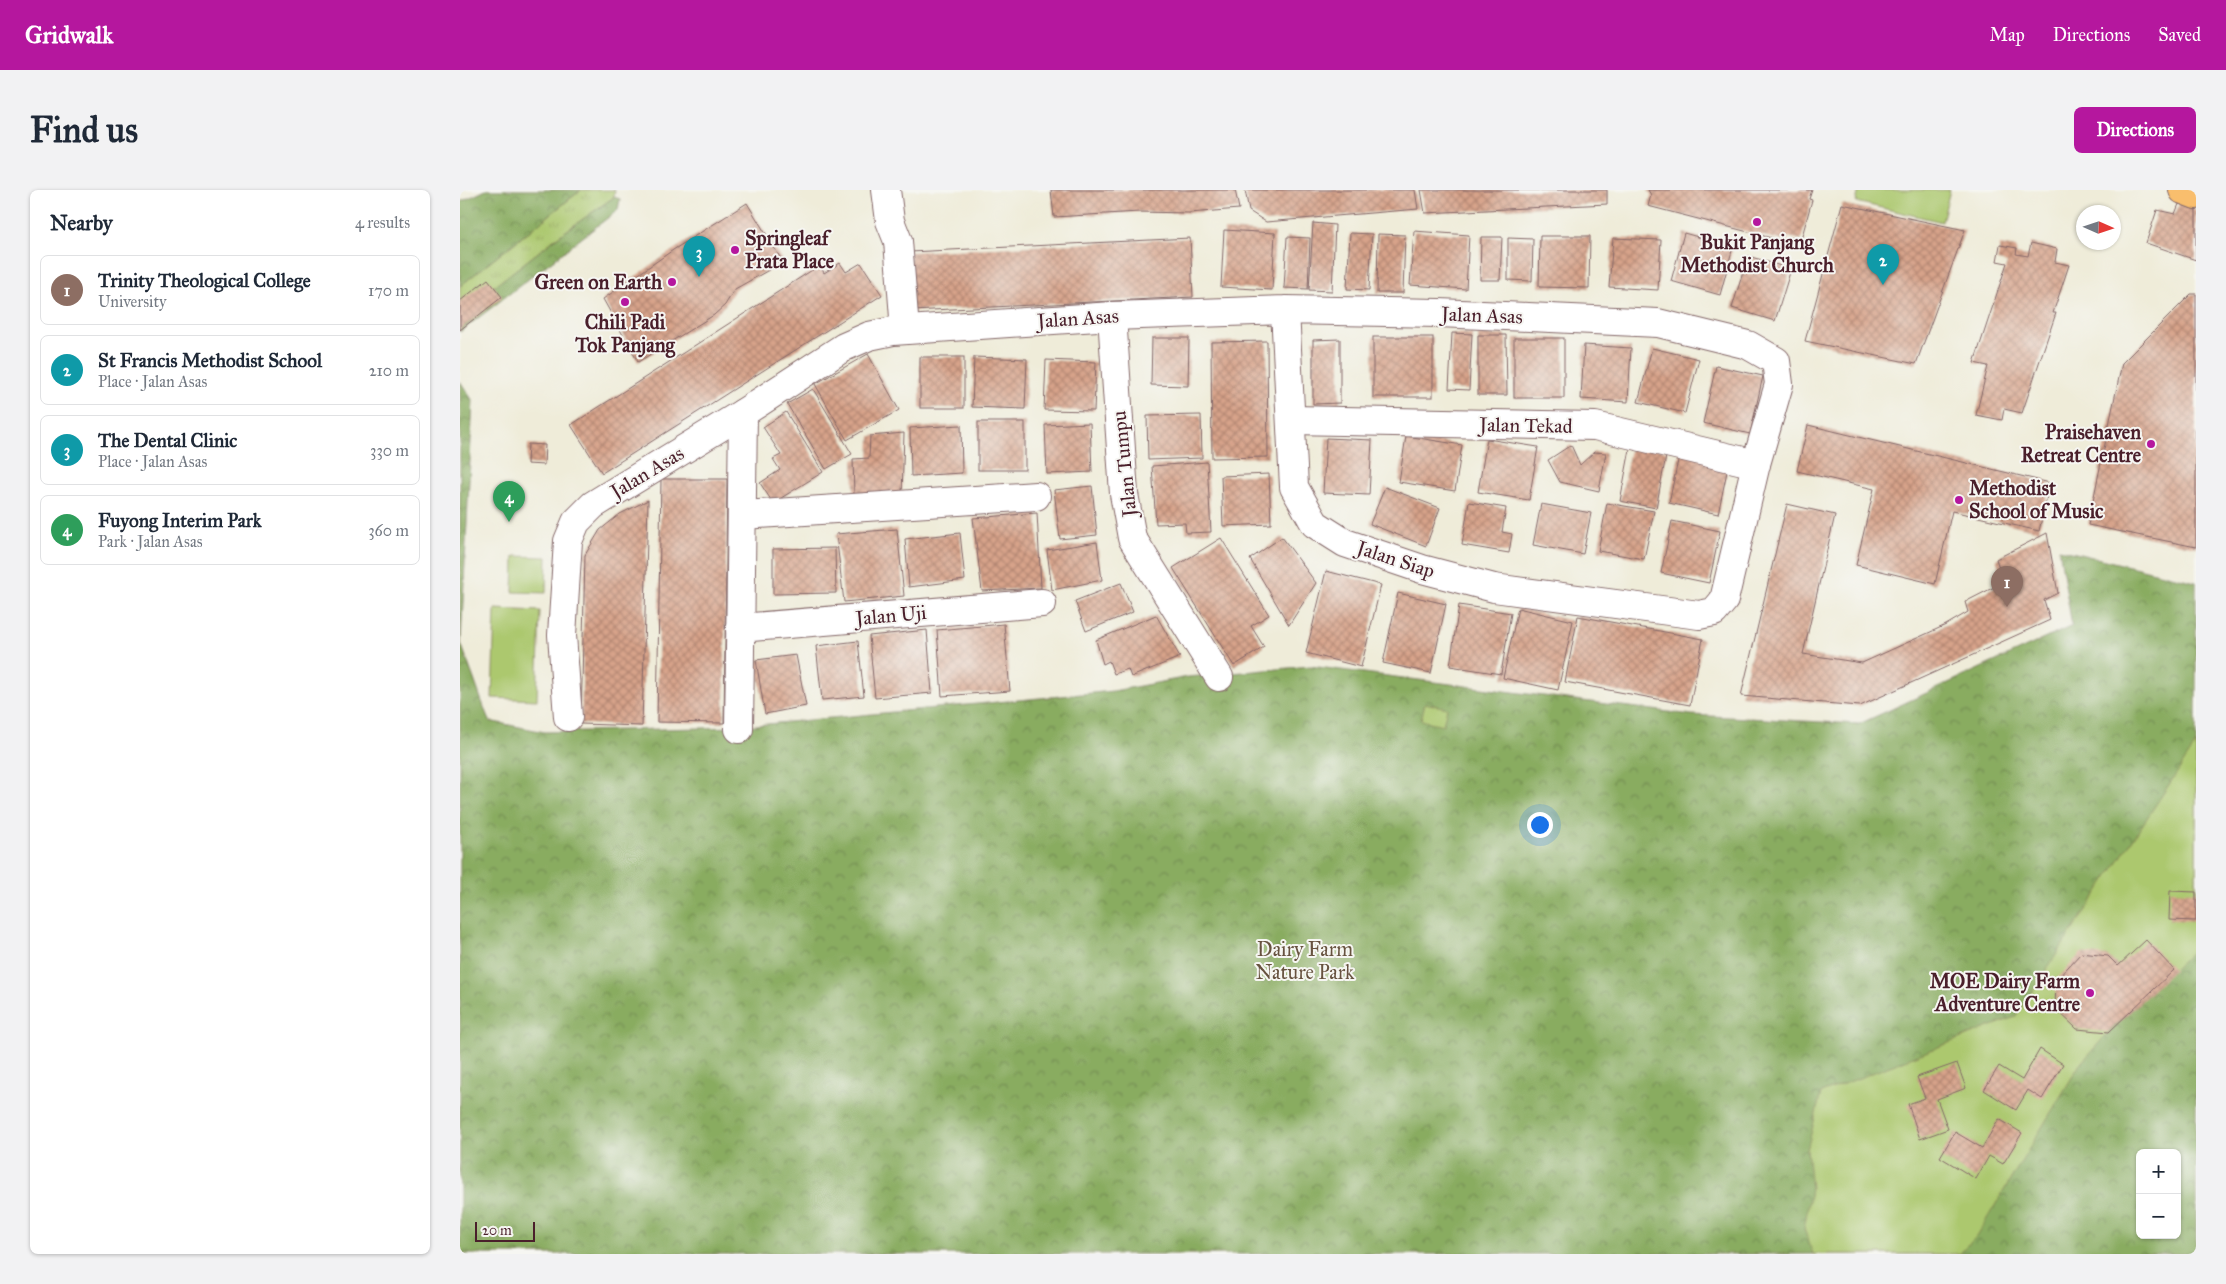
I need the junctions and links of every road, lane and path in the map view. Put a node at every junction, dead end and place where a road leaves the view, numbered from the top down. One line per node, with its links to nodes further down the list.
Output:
1 (886, 190): 6 (street)
2 (2182, 190): 3 (highway)
3 (2196, 195)
4 (1285, 310): 5 (street, Jalan Asas); 8 (street, Jalan Siap); 9 (street, Jalan Asas)
5 (1112, 316): 6 (street, Jalan Asas); 15 (street, Jalan Tumpu)
6 (899, 331): 7 (street, Jalan Asas)
7 (743, 413): 11 (street); 16 (street, Jalan Asas)
8 (1292, 420): 9 (street, Jalan Tekad); 13 (street, Jalan Siap)
9 (1756, 464): 13 (street, Jalan Asas)
10 (1036, 496): 11 (street)
11 (743, 515): 14 (street)
12 (1042, 603): 14 (street, Jalan Uji)
13 (1699, 615)
14 (740, 628): 17 (street)
15 (1219, 677)
16 (568, 717)
17 (739, 729)

